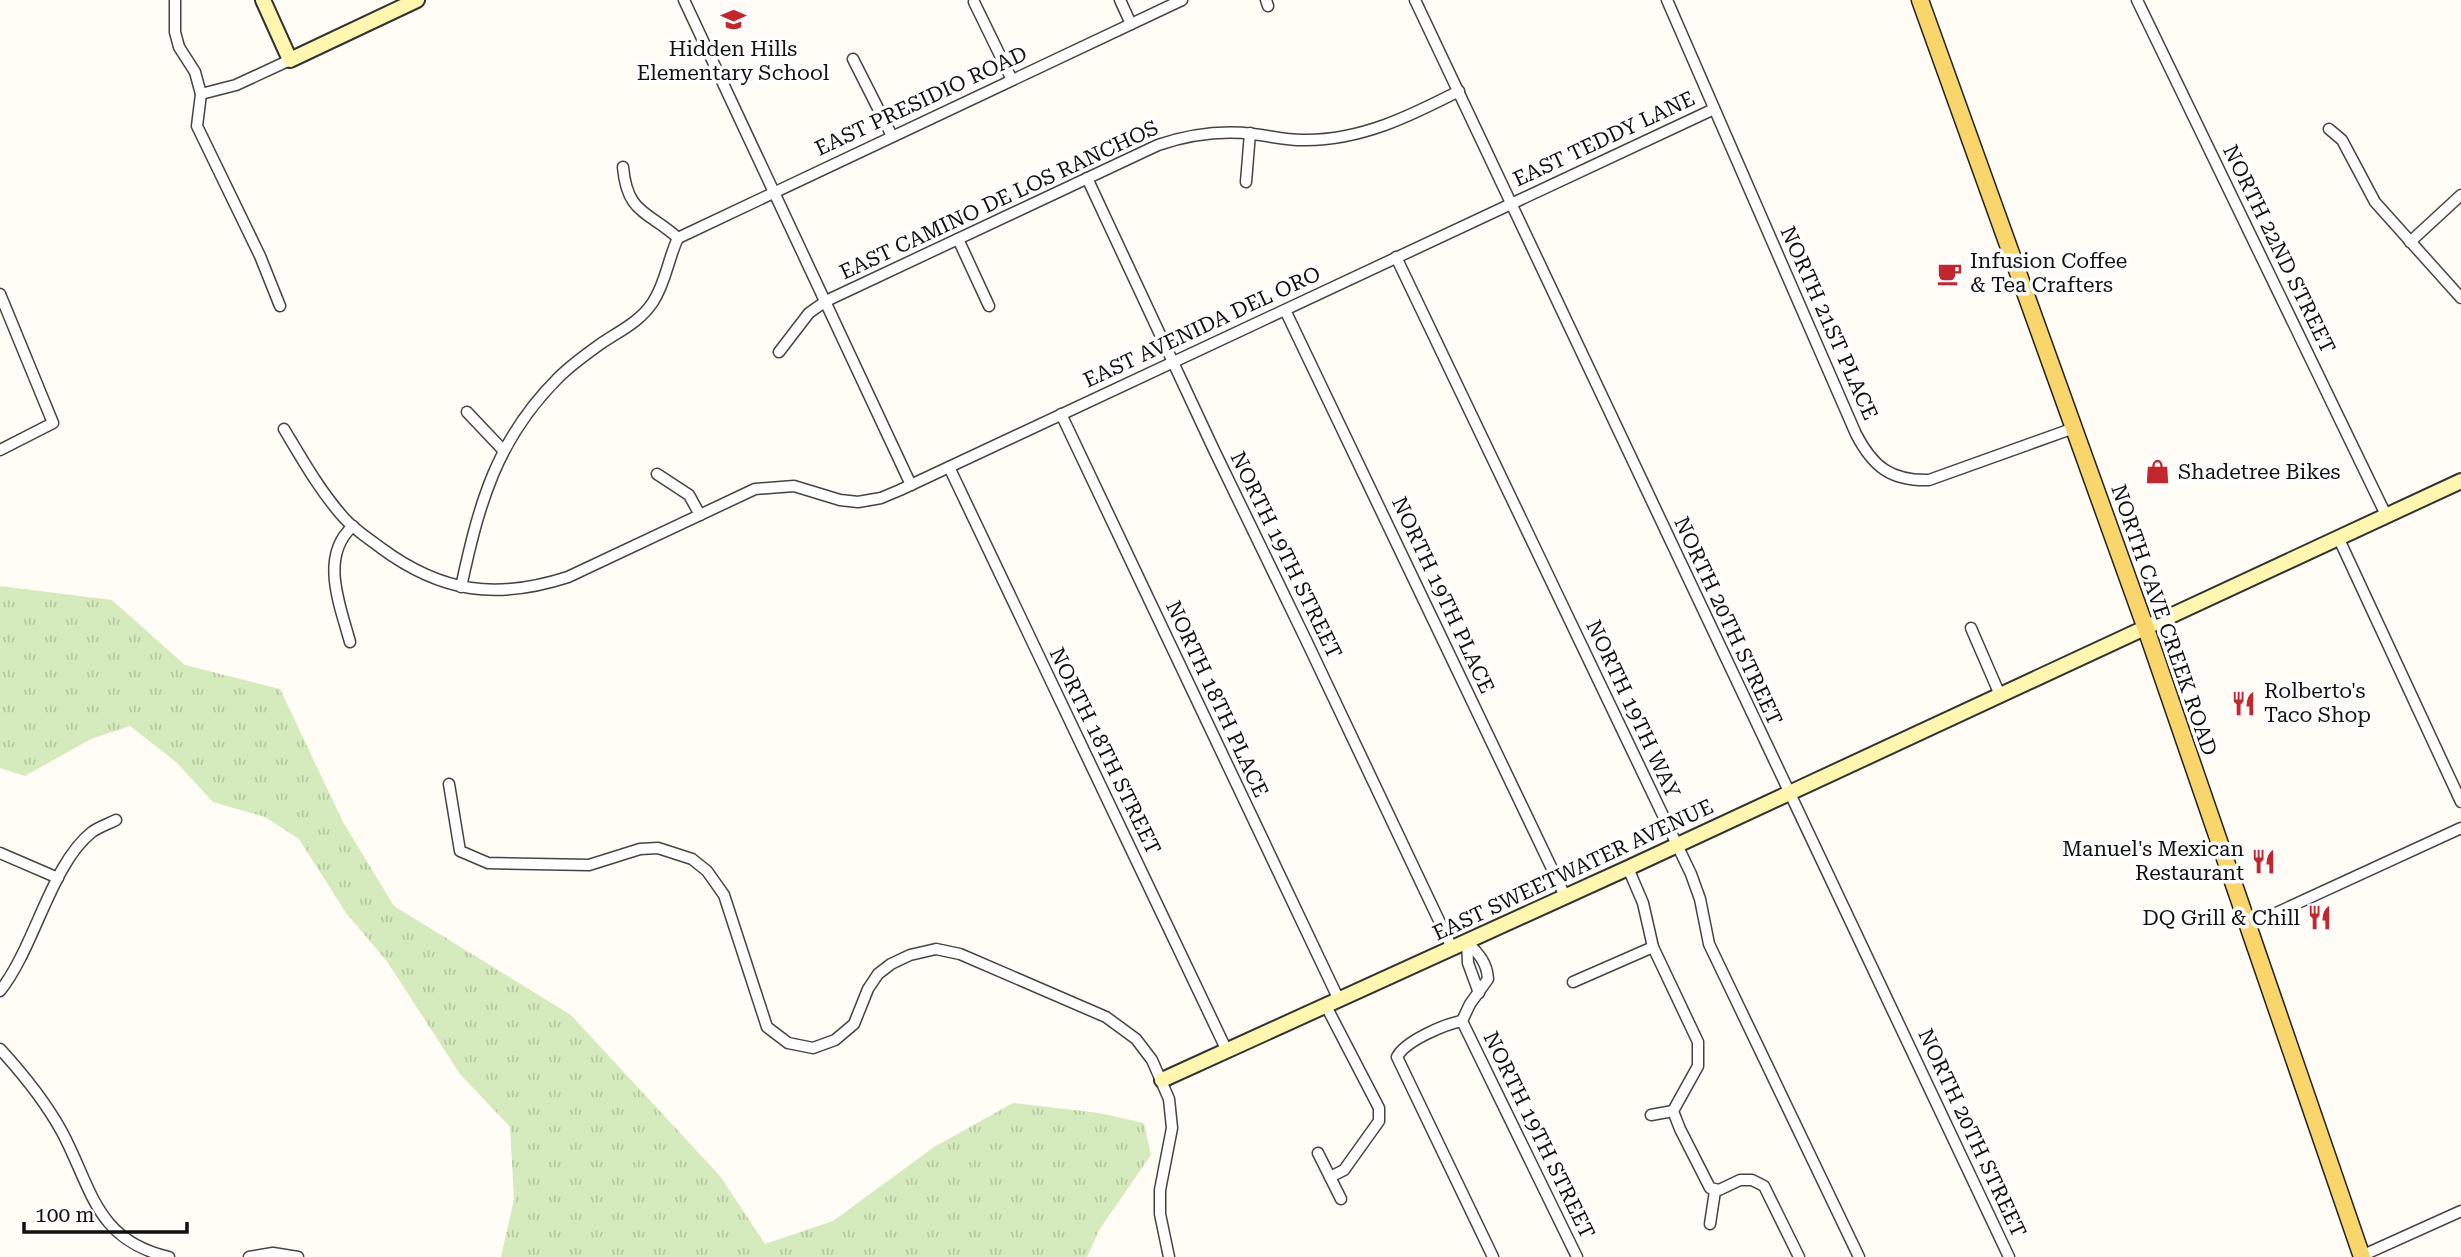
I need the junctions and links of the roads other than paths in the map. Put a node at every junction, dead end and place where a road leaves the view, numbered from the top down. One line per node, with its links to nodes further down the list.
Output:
1 (175, 0): 17 (street)
2 (263, 0): 14 (street)
3 (417, 0): 14 (street)
4 (684, 0): 25 (street)
5 (1120, 0): 12 (street)
6 (1182, 0): 12 (street, EAST PRESIDIO ROAD)
7 (1415, 0): 16 (street, NORTH 20TH STREET)
8 (1667, 0): 18 (street, NORTH 21ST PLACE)
9 (1920, 0): 42 (main road, NORTH CAVE CREEK ROAD)
10 (2137, 0): 51 (street, NORTH 22ND STREET)
11 (974, 2): 15 (street)
12 (1131, 24): 15 (street, EAST PRESIDIO ROAD)
13 (853, 59): 21 (street)
14 (290, 60): 17 (street)
15 (1012, 80): 21 (street, EAST PRESIDIO ROAD)
16 (1458, 91): 20 (street, EAST CAMINO DE LOS RANCHOS); 27 (street, NORTH 20TH STREET)
17 (201, 94): 35 (street)
18 (1714, 108): 27 (street, EAST TEDDY LANE); 42 (street, NORTH 21ST PLACE)
19 (2329, 129): 30 (street)
20 (1250, 133): 23 (street, EAST CAMINO DE LOS RANCHOS); 24 (street)
21 (892, 136): 25 (street, EAST PRESIDIO ROAD)
22 (623, 167): 28 (street)
23 (1087, 178): 29 (street, EAST CAMINO DE LOS RANCHOS); 39 (street, NORTH 19TH STREET)
24 (1246, 183)
25 (774, 192): 28 (street, EAST PRESIDIO ROAD); 34 (street)
26 (2461, 195): 30 (street)
27 (1511, 205): 31 (street, EAST AVENIDA DEL ORO); 60 (street, NORTH 20TH STREET)
28 (678, 238): 45 (street)
29 (958, 239): 34 (street, EAST CAMINO DE LOS RANCHOS); 36 (street)
30 (2410, 242): 33 (street)
31 (1396, 257): 37 (street, EAST AVENIDA DEL ORO); 64 (street, NORTH 19TH WAY)
32 (0, 294): 44 (street)
33 (2461, 298)
34 (826, 302): 38 (street, EAST CAMINO DE LOS RANCHOS); 49 (street)
35 (280, 306)
36 (989, 306)
37 (1285, 310): 39 (street, EAST AVENIDA DEL ORO); 68 (street, NORTH 19TH PLACE)
38 (779, 352)
39 (1174, 362): 41 (street, EAST AVENIDA DEL ORO); 72 (street, NORTH 19TH STREET)
40 (467, 412): 45 (street)
41 (1061, 414): 46 (street, EAST AVENIDA DEL ORO); 76 (street, NORTH 18TH PLACE)
42 (2074, 428): 55 (main road, NORTH CAVE CREEK ROAD)
43 (284, 429): 52 (street, EAST AVENIDA DEL ORO)
44 (0, 450)
45 (503, 450): 54 (street)
46 (948, 467): 49 (street, EAST AVENIDA DEL ORO); 79 (street, NORTH 18TH STREET)
47 (657, 474): 50 (street)
48 (2461, 481): 51 (street, EAST SWEETWATER AVENUE)
49 (911, 485): 50 (street, EAST AVENIDA DEL ORO)
50 (700, 515): 54 (street, EAST AVENIDA DEL ORO)
51 (2386, 515): 53 (street, EAST SWEETWATER AVENUE)
52 (353, 526): 54 (street, EAST AVENIDA DEL ORO); 57 (street)
53 (2338, 537): 55 (street, EAST SWEETWATER AVENUE); 61 (street)
54 (461, 587)
55 (2145, 626): 58 (street, EAST SWEETWATER AVENUE); 69 (main road, NORTH CAVE CREEK ROAD)
56 (1971, 628): 58 (street)
57 (350, 642)
58 (2000, 695): 60 (street, EAST SWEETWATER AVENUE)
59 (449, 784): 81 (street)
60 (1788, 794): 64 (street, EAST SWEETWATER AVENUE); 98 (street, NORTH 20TH STREET)
61 (2461, 802)
62 (116, 820): 67 (street)
63 (2461, 828): 69 (street)
64 (1677, 845): 66 (street, EAST SWEETWATER AVENUE); 97 (street, NORTH 19TH WAY)
65 (0, 853): 67 (street)
66 (1628, 868): 68 (street, EAST SWEETWATER AVENUE); 71 (street)
67 (58, 878): 74 (street)
68 (1565, 896): 70 (street, EAST SWEETWATER AVENUE)
69 (2250, 925): 99 (main road, NORTH CAVE CREEK ROAD)
70 (1466, 942): 72 (street, EAST SWEETWATER AVENUE); 75 (street); 75 (street, NORTH 19TH STREET)
71 (1653, 947): 73 (street); 82 (street)
72 (1452, 948): 76 (street, EAST SWEETWATER AVENUE)
73 (1573, 982)
74 (0, 991)
75 (1479, 993): 77 (street, NORTH 19TH STREET)
76 (1333, 1003): 79 (street, EAST SWEETWATER AVENUE); 85 (street, NORTH 18TH PLACE)
77 (1462, 1021): 94 (street); 95 (street, NORTH 19TH STREET)
78 (0, 1049): 80 (street)
79 (1227, 1051): 81 (street, EAST SWEETWATER AVENUE)
80 (4, 1061): 90 (street)
81 (1162, 1080): 93 (street)
82 (1673, 1111): 83 (street); 86 (street)
83 (1651, 1115)
84 (1318, 1153): 85 (street)
85 (1330, 1177): 87 (street)
86 (1715, 1191): 89 (street); 96 (street)
87 (1341, 1199)
88 (2461, 1211): 99 (street)
89 (1710, 1224)
90 (169, 1257)
91 (249, 1257): 92 (street)
92 (298, 1257)
93 (1169, 1257)
94 (1493, 1257)
95 (1577, 1257)
96 (1798, 1257)
97 (1858, 1257)
98 (2009, 1257)
99 (2361, 1257)

